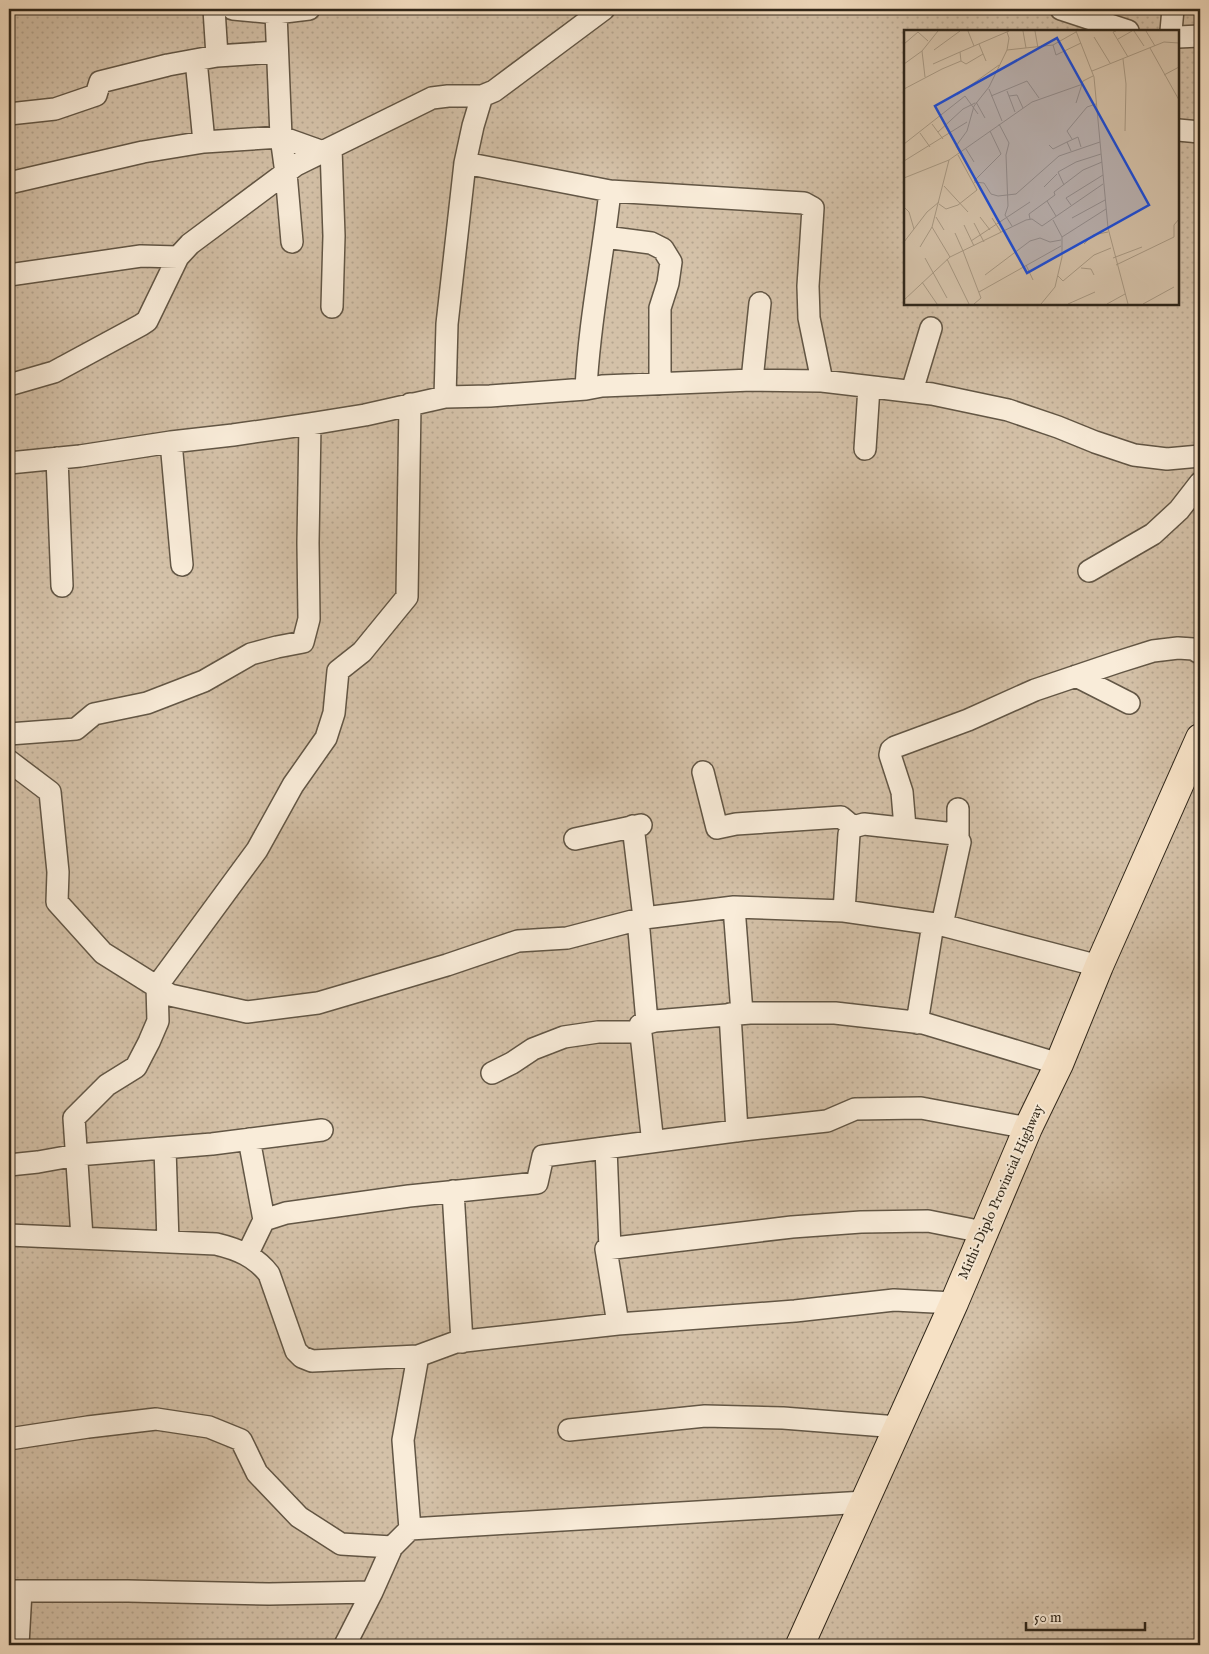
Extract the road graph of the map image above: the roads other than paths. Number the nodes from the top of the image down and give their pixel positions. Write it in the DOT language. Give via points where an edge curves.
graph roads {
  1 [pos="214,9"];
  2 [pos="233,9"];
  3 [pos="309,9"];
  4 [pos="604,9"];
  5 [pos="1061,9"];
  6 [pos="1173,9"];
  7 [pos="276,13"];
  8 [pos="1125,30"];
  9 [pos="1171,30"];
  10 [pos="1200,36"];
  11 [pos="1179,37"];
  12 [pos="277,52"];
  13 [pos="206,58"];
  14 [pos="482,96"];
  15 [pos="9,114"];
  16 [pos="1179,130"];
  17 [pos="1200,132"];
  18 [pos="281,137"];
  19 [pos="204,142"];
  20 [pos="327,150"];
  21 [pos="465,163"];
  22 [pos="286,172"];
  23 [pos="9,184"];
  24 [pos="610,190"];
  25 [pos="605,237"];
  26 [pos="292,242"];
  27 [pos="178,257"];
  28 [pos="9,276"];
  29 [pos="760,303"];
  30 [pos="332,307"];
  31 [pos="931,328"];
  32 [pos="752,380"];
  33 [pos="822,381"];
  34 [pos="660,384"];
  35 [pos="9,385"];
  36 [pos="869,387"];
  37 [pos="586,388"];
  38 [pos="912,391"];
  39 [pos="444,397"];
  40 [pos="410,404"];
  41 [pos="310,424"];
  42 [pos="171,442"];
  43 [pos="865,449"];
  44 [pos="1200,456"];
  45 [pos="57,458"];
  46 [pos="9,463"];
  47 [pos="1200,483"];
  48 [pos="182,565"];
  49 [pos="1089,571"];
  50 [pos="62,586"];
  51 [pos="1200,653"];
  52 [pos="1076,676"];
  53 [pos="1129,704"];
  54 [pos="9,734"];
  55 [pos="1200,738"];
  56 [pos="9,761"];
  57 [pos="703,772"];
  58 [pos="958,809"];
  59 [pos="854,827"];
  60 [pos="905,827"];
  61 [pos="958,838"];
  62 [pos="575,839"];
  63 [pos="734,907"];
  64 [pos="844,911"];
  65 [pos="641,918"];
  66 [pos="938,925"];
  67 [pos="1099,966"];
  68 [pos="157,986"];
  69 [pos="736,1014"];
  70 [pos="917,1023"];
  71 [pos="644,1027"];
  72 [pos="1059,1064"];
  73 [pos="492,1072"];
  74 [pos="1028,1128"];
  75 [pos="322,1130"];
  76 [pos="736,1131"];
  77 [pos="249,1139"];
  78 [pos="652,1142"];
  79 [pos="165,1148"];
  80 [pos="606,1148"];
  81 [pos="77,1155"];
  82 [pos="9,1165"];
  83 [pos="453,1192"];
  84 [pos="264,1220"];
  85 [pos="983,1232"];
  86 [pos="9,1235"];
  87 [pos="82,1237"];
  88 [pos="168,1242"];
  89 [pos="610,1249"];
  90 [pos="247,1256"];
  91 [pos="954,1303"];
  92 [pos="618,1324"];
  93 [pos="462,1342"];
  94 [pos="418,1356"];
  95 [pos="898,1426"];
  96 [pos="569,1430"];
  97 [pos="9,1439"];
  98 [pos="865,1502"];
  99 [pos="410,1529"];
  100 [pos="392,1547"];
  101 [pos="15,1591"];
  102 [pos="372,1592"];
  103 [pos="18,1645"];
  104 [pos="345,1645"];
  105 [pos="800,1645"];
  1 -- 13 [label="street"];
  2 -- 7 [label="street"];
  3 -- 7 [label="street"];
  4 -- 14 [label="street" via="494,91"];
  5 -- 8 [label="street"];
  6 -- 9 [label="street"];
  7 -- 12 [label="street"];
  10 -- 11 [label="street"];
  12 -- 13 [label="street"];
  12 -- 18 [label="street"];
  13 -- 15 [label="street" via="100,82 96,95 55,109"];
  13 -- 19 [label="street"];
  14 -- 20 [label="street" via="432,98"];
  14 -- 21 [label="street"];
  16 -- 17 [label="street"];
  18 -- 19 [label="street"];
  18 -- 20 [label="street"];
  18 -- 22 [label="street"];
  19 -- 23 [label="street" via="143,152"];
  20 -- 22 [label="street"];
  20 -- 30 [label="street" via="334,236"];
  21 -- 24 [label="street"];
  21 -- 39 [label="street" via="447,324"];
  22 -- 26 [label="street"];
  22 -- 27 [label="street" via="190,244"];
  24 -- 25 [label="street"];
  24 -- 33 [label="street" via="804,203 813,208 809,318"];
  25 -- 34 [label="street" via="651,243 663,250 671,262 660,308"];
  25 -- 37 [label="street" via="595,291"];
  27 -- 28 [label="street" via="141,256"];
  27 -- 35 [label="street" via="147,321 54,372"];
  29 -- 32 [label="street"];
  31 -- 38 [label="street"];
  32 -- 33 [label="street"];
  32 -- 34 [label="street"];
  33 -- 36 [label="street"];
  34 -- 37 [label="street"];
  36 -- 38 [label="street"];
  36 -- 43 [label="street"];
  37 -- 39 [label="street"];
  38 -- 44 [label="street" via="1008,410 1134,455 1167,459"];
  39 -- 40 [label="street"];
  40 -- 41 [label="street"];
  40 -- 68 [label="street" via="407,597 362,652 338,671 334,713 326,738 294,785 257,850"];
  41 -- 42 [label="street"];
  41 -- 54 [label="street" via="309,619 303,642 251,654 204,681 147,703 94,714 76,729"];
  42 -- 45 [label="street"];
  42 -- 48 [label="street"];
  45 -- 46 [label="street"];
  45 -- 50 [label="street"];
  47 -- 49 [label="street" via="1179,510 1153,534"];
  51 -- 52 [label="street" via="1178,648 1153,651"];
  52 -- 53 [label="street"];
  52 -- 60 [label="street" via="891,750 902,792"];
  55 -- 67 [label="main road, Mithi-Diplo Provincial Highway"];
  56 -- 68 [label="street" via="50,792 58,872 57,902 103,952"];
  57 -- 59 [label="street" via="717,828 840,817"];
  58 -- 61 [label="street"];
  59 -- 60 [label="street" via="864,824"];
  59 -- 64 [label="street" via="848,834"];
  60 -- 61 [label="street" via="954,834"];
  61 -- 66 [label="street" via="960,842"];
  62 -- 65 [label="street" via="637,826"];
  63 -- 64 [label="street"];
  63 -- 65 [label="street"];
  63 -- 69 [label="street"];
  64 -- 66 [label="street"];
  65 -- 68 [label="street" via="567,938 518,941 318,1003 247,1012 170,995"];
  65 -- 71 [label="street"];
  66 -- 67 [label="street"];
  66 -- 70 [label="street"];
  67 -- 72 [label="main road, Mithi-Diplo Provincial Highway"];
  68 -- 81 [label="street" via="158,1021 136,1067 106,1085 74,1118"];
  69 -- 70 [label="street" via="835,1013"];
  69 -- 71 [label="street"];
  69 -- 76 [label="street"];
  70 -- 72 [label="street"];
  71 -- 73 [label="street" via="564,1037 533,1049"];
  71 -- 78 [label="street"];
  72 -- 74 [label="main road, Mithi-Diplo Provincial Highway"];
  74 -- 76 [label="street" via="921,1108 855,1109 828,1121"];
  74 -- 85 [label="main road, Mithi-Diplo Provincial Highway"];
  75 -- 77 [label="street"];
  76 -- 78 [label="street"];
  77 -- 79 [label="street"];
  77 -- 84 [label="street"];
  78 -- 80 [label="street"];
  79 -- 81 [label="street"];
  79 -- 88 [label="street"];
  80 -- 83 [label="street" via="543,1156 537,1184"];
  80 -- 89 [label="street"];
  81 -- 82 [label="street"];
  81 -- 87 [label="street"];
  83 -- 84 [label="street" via="286,1214"];
  83 -- 93 [label="street"];
  84 -- 90 [label="street"];
  85 -- 89 [label="street" via="928,1221 861,1222 792,1226"];
  85 -- 91 [label="main road, Mithi-Diplo Provincial Highway"];
  86 -- 87 [label="street"];
  87 -- 88 [label="street"];
  88 -- 90 [label="street" via="216,1244"];
  89 -- 92 [label="street" via="606,1249"];
  90 -- 94 [label="street" via="261,1264 269,1274 296,1351 302,1357 312,1361"];
  91 -- 92 [label="street" via="894,1300"];
  91 -- 95 [label="main road, Mithi-Diplo Provincial Highway"];
  92 -- 93 [label="street"];
  93 -- 94 [label="street"];
  94 -- 99 [label="street" via="403,1440"];
  95 -- 96 [label="street" via="705,1416"];
  95 -- 98 [label="main road, Mithi-Diplo Provincial Highway"];
  97 -- 100 [label="street" via="156,1419 209,1427 241,1440 257,1473 299,1517 340,1544"];
  98 -- 99 [label="street"];
  98 -- 105 [label="main road, Mithi-Diplo Provincial Highway"];
  99 -- 100 [label="street"];
  100 -- 102 [label="street"];
  101 -- 102 [label="street"];
  101 -- 103 [label="street"];
  102 -- 104 [label="street"];
}
